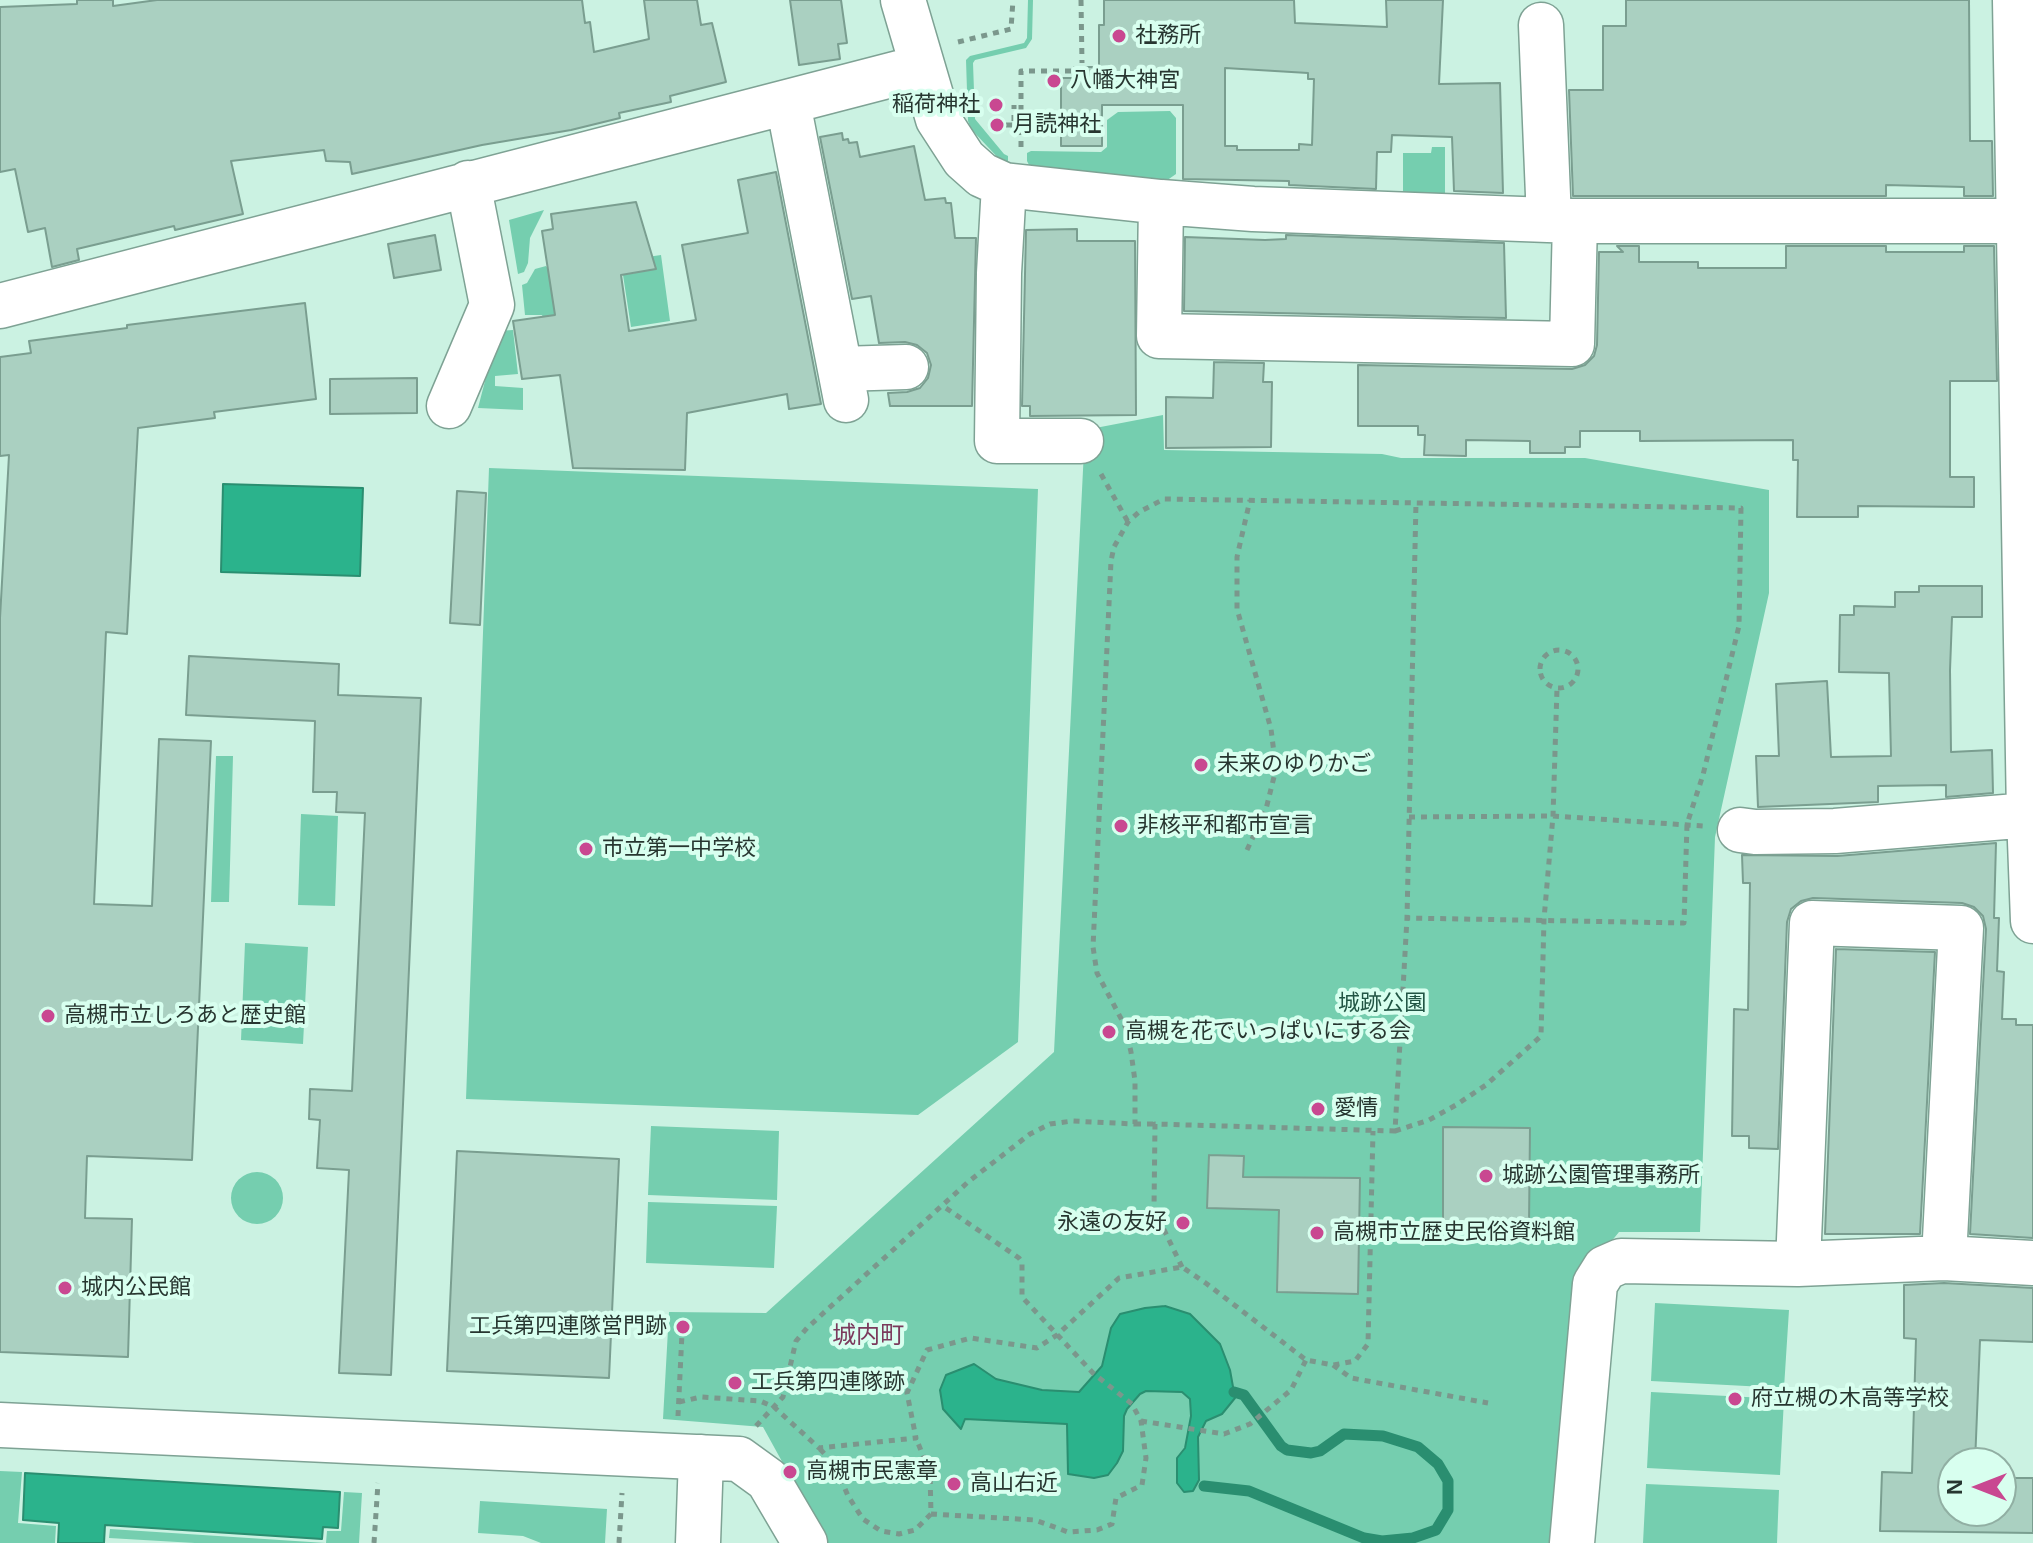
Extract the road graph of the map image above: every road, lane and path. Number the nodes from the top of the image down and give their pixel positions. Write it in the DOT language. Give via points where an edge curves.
graph roads {
  1 [pos="903,0"];
  2 [pos="1013,0"];
  3 [pos="1081,0"];
  4 [pos="2015,0"];
  5 [pos="1541,25"];
  6 [pos="920,60"];
  7 [pos="1082,63"];
  8 [pos="1072,71"];
  9 [pos="788,103"];
  10 [pos="1014,105"];
  11 [pos="1006,125"];
  12 [pos="468,183"];
  13 [pos="1012,186"];
  14 [pos="1161,202"];
  15 [pos="1562,220"];
  16 [pos="2019,221"];
  17 [pos="0,306"];
  18 [pos="906,367"];
  19 [pos="449,406"];
  20 [pos="2028,438"];
  21 [pos="1081,441"];
  22 [pos="1250,500"];
  23 [pos="1416,502"];
  24 [pos="1128,522"];
  25 [pos="1557,688"];
  26 [pos="2029,815"];
  27 [pos="1553,816"];
  28 [pos="1409,817"];
  29 [pos="1687,824"];
  30 [pos="1726,829"];
  31 [pos="1247,850"];
  32 [pos="1407,918"];
  33 [pos="1544,919"];
  34 [pos="2033,921"];
  35 [pos="1135,1124"];
  36 [pos="1155,1124"];
  37 [pos="1373,1131"];
  38 [pos="1395,1131"];
  39 [pos="943,1206"];
  40 [pos="1944,1258"];
  41 [pos="2033,1263"];
  42 [pos="1798,1264"];
  43 [pos="1182,1267"];
  44 [pos="682,1333"];
  45 [pos="1057,1335"];
  46 [pos="1306,1360"];
  47 [pos="1333,1365"];
  48 [pos="679,1402"];
  49 [pos="1488,1403"];
  50 [pos="774,1407"];
  51 [pos="1141,1421"];
  52 [pos="0,1425"];
  53 [pos="753,1430"];
  54 [pos="916,1438"];
  55 [pos="689,1442"];
  56 [pos="819,1448"];
  57 [pos="378,1474"];
  58 [pos="622,1488"];
  59 [pos="931,1514"];
  60 [pos="374,1543"];
  61 [pos="619,1543"];
  62 [pos="698,1543"];
  63 [pos="805,1543"];
  64 [pos="1572,1543"];
  1 -- 6 [label="street"];
  2 -- 6 [label="path" via="1011,29"];
  3 -- 7 [label="path"];
  4 -- 16 [label="street"];
  5 -- 15 [label="street"];
  6 -- 9 [label="street"];
  6 -- 13 [label="street" via="938,119 951,141 982,175"];
  8 -- 10 [label="path" via="1021,71"];
  9 -- 12 [label="street"];
  9 -- 18 [label="street" via="843,384"];
  10 -- 11 [label="path" via="1014,125"];
  10 -- 13 [label="path"];
  12 -- 17 [label="street"];
  12 -- 19 [label="street" via="492,305"];
  13 -- 14 [label="street"];
  13 -- 21 [label="street" via="999,273 997,441"];
  14 -- 15 [label="street"];
  14 -- 15 [label="street" via="1159,336 1572,344"];
  15 -- 16 [label="street"];
  16 -- 20 [label="street"];
  20 -- 26 [label="street"];
  21 -- 24 [label="path" via="1090,446"];
  22 -- 23 [label="path"];
  22 -- 24 [label="path" via="1164,499"];
  22 -- 31 [label="path" via="1237,557 1237,609 1271,729 1276,769 1266,809"];
  23 -- 28 [label="path"];
  23 -- 29 [label="path" via="1741,508 1739,626"];
  24 -- 35 [label="path" via="1111,561 1093,947 1097,973 1125,1026 1135,1081"];
  25 -- 25 [label="path" via="1542,677 1540,667 1551,651 1561,650 1570,653 1578,671 1575,680"];
  25 -- 27 [label="path"];
  26 -- 30 [label="street" via="1835,831"];
  26 -- 34 [label="street"];
  27 -- 28 [label="path"];
  27 -- 29 [label="path"];
  27 -- 33 [label="path"];
  28 -- 32 [label="path"];
  29 -- 30 [label="path"];
  29 -- 33 [label="path" via="1684,923"];
  32 -- 33 [label="path"];
  32 -- 38 [label="path"];
  33 -- 38 [label="path" via="1541,1036 1486,1085 1429,1120"];
  35 -- 36 [label="path"];
  35 -- 39 [label="path" via="1050,1124 1030,1134"];
  36 -- 37 [label="path"];
  36 -- 43 [label="path" via="1154,1209"];
  37 -- 38 [label="path"];
  37 -- 47 [label="path" via="1368,1344 1355,1361"];
  39 -- 45 [label="path" via="1019,1258 1022,1297"];
  39 -- 50 [label="path" via="796,1341 788,1383"];
  40 -- 41 [label="street"];
  40 -- 42 [label="street"];
  40 -- 42 [label="street" via="1961,928 1812,923"];
  42 -- 64 [label="street" via="1621,1261 1605,1268 1595,1284"];
  43 -- 45 [label="path" via="1119,1278"];
  43 -- 46 [label="path"];
  44 -- 48 [label="path"];
  45 -- 51 [label="path" via="1132,1404"];
  45 -- 54 [label="path" via="1037,1348 971,1338 927,1350 907,1393"];
  46 -- 47 [label="path"];
  46 -- 51 [label="path" via="1291,1390 1255,1420 1224,1434"];
  47 -- 49 [label="path" via="1351,1378"];
  48 -- 50 [label="path" via="701,1397 760,1401"];
  48 -- 55 [label="path"];
  50 -- 53 [label="path"];
  50 -- 56 [label="path"];
  51 -- 59 [label="path" via="1146,1458 1142,1485 1116,1498 1112,1524 1068,1532 1035,1520"];
  52 -- 55 [label="street"];
  54 -- 56 [label="path"];
  54 -- 59 [label="path" via="930,1473"];
  55 -- 62 [label="street"];
  55 -- 63 [label="street" via="739,1459 768,1480"];
  56 -- 59 [label="path" via="835,1465 863,1519 881,1531 915,1530"];
  57 -- 60 [label="path"];
  58 -- 61 [label="path"];
}
